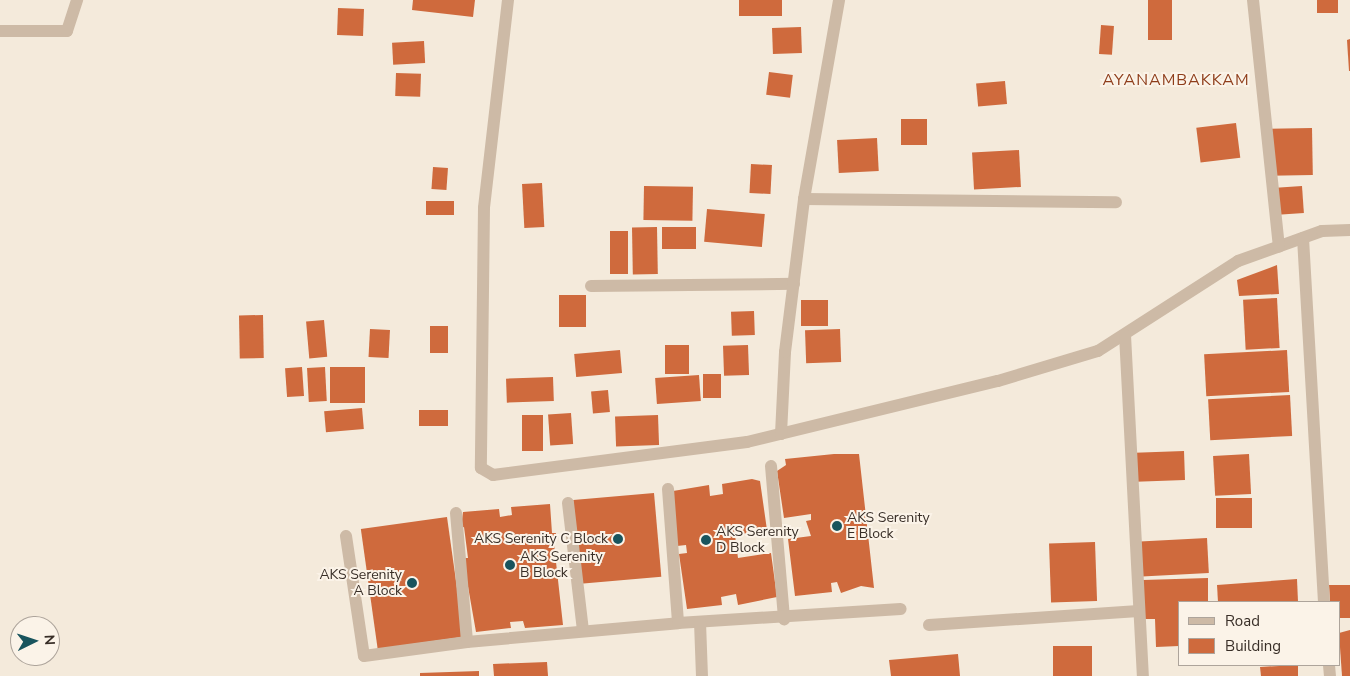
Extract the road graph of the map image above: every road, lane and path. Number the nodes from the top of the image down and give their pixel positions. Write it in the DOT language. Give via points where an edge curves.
graph roads {
  1 [pos="77,0"];
  2 [pos="508,0"];
  3 [pos="839,0"];
  4 [pos="1254,0"];
  5 [pos="0,31"];
  6 [pos="804,199"];
  7 [pos="1116,202"];
  8 [pos="1350,230"];
  9 [pos="1303,238"];
  10 [pos="1279,247"];
  11 [pos="794,284"];
  12 [pos="591,286"];
  13 [pos="1125,335"];
  14 [pos="781,434"];
  15 [pos="771,466"];
  16 [pos="668,489"];
  17 [pos="568,503"];
  18 [pos="456,513"];
  19 [pos="346,536"];
  20 [pos="1324,601"];
  21 [pos="901,609"];
  22 [pos="1139,611"];
  23 [pos="784,619"];
  24 [pos="678,622"];
  25 [pos="700,622"];
  26 [pos="929,625"];
  27 [pos="583,631"];
  28 [pos="467,642"];
  29 [pos="702,676"];
  30 [pos="1143,676"];
  1 -- 5 [label="street" via="67,31"];
  2 -- 14 [label="street" via="484,208 481,468 492,474"];
  3 -- 6 [label="street"];
  4 -- 10 [label="street"];
  6 -- 7 [label="street"];
  6 -- 11 [label="street"];
  8 -- 9 [label="street"];
  9 -- 10 [label="street"];
  9 -- 20 [label="street"];
  10 -- 13 [label="street" via="1238,261"];
  11 -- 12 [label="street"];
  11 -- 14 [label="street"];
  13 -- 14 [label="street" via="1098,351 998,381"];
  13 -- 22 [label="street"];
  15 -- 23 [label="street"];
  16 -- 24 [label="street"];
  17 -- 27 [label="street"];
  18 -- 28 [label="street"];
  19 -- 28 [label="street" via="364,656"];
  21 -- 23 [label="street"];
  22 -- 26 [label="street"];
  22 -- 30 [label="street"];
  23 -- 25 [label="street"];
  24 -- 25 [label="street"];
  24 -- 27 [label="street"];
  25 -- 29 [label="street"];
  27 -- 28 [label="street"];
}
